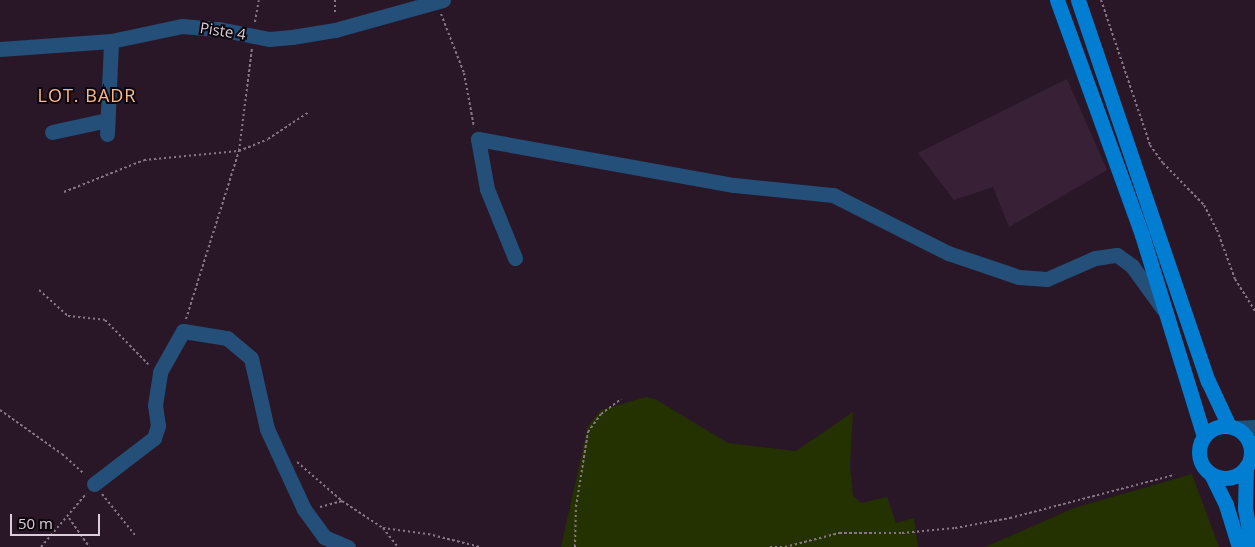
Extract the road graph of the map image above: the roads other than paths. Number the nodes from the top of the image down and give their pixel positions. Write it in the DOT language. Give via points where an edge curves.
graph roads {
  1 [pos="1057,0"];
  2 [pos="1078,0"];
  3 [pos="440,1"];
  4 [pos="110,40"];
  5 [pos="0,49"];
  6 [pos="52,132"];
  7 [pos="515,258"];
  8 [pos="1168,316"];
  9 [pos="1231,427"];
  10 [pos="1255,427"];
  11 [pos="1204,436"];
  12 [pos="1249,464"];
  13 [pos="1211,474"];
  14 [pos="94,484"];
  15 [pos="348,547"];
  16 [pos="1238,547"];
  17 [pos="1252,547"];
  1 -- 8 [label="main road"];
  2 -- 9 [label="main road" via="1206,373"];
  3 -- 4 [label="street, Piste 4" via="335,30 269,39 182,26"];
  4 -- 5 [label="street, Piste 4"];
  4 -- 6 [label="street" via="107,127"];
  7 -- 8 [label="street" via="487,189 478,140 753,188 833,195 948,252 1019,278 1047,279 1104,254 1117,255 1132,266"];
  8 -- 11 [label="main road"];
  9 -- 10 [label="street"];
  9 -- 11 [label="main road" via="1216,428"];
  9 -- 12 [label="main road" via="1244,435 1250,446"];
  11 -- 13 [label="main road" via="1199,453 1202,465"];
  12 -- 13 [label="main road" via="1230,477"];
  12 -- 17 [label="main road" via="1245,508"];
  13 -- 16 [label="main road" via="1226,505"];
  14 -- 15 [label="street" via="154,438 158,426 156,405 160,372 182,332 227,338 251,358 267,429 305,511 324,537"];
}
